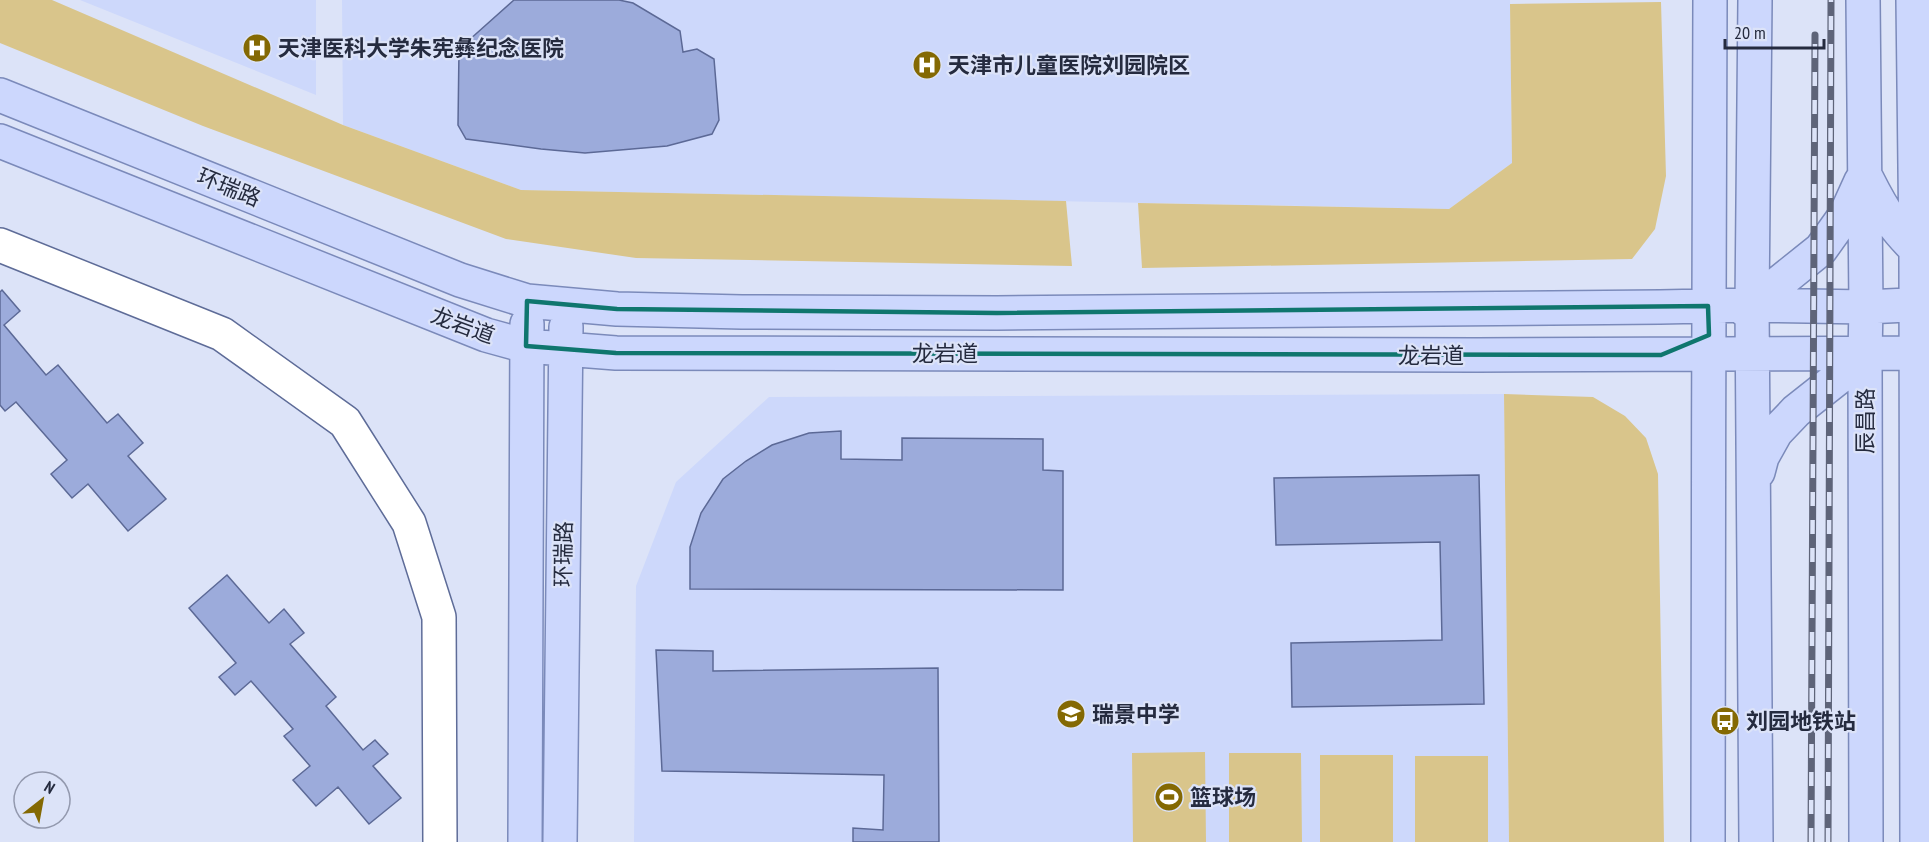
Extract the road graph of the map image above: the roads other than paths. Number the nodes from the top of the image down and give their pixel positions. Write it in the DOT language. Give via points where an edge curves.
graph roads {
  1 [pos="1710,0"];
  2 [pos="1755,0"];
  3 [pos="1863,0"];
  4 [pos="1913,0"];
  5 [pos="0,95"];
  6 [pos="0,141"];
  7 [pos="1864,174"];
  8 [pos="0,244"];
  9 [pos="1923,256"];
  10 [pos="527,301"];
  11 [pos="566,304"];
  12 [pos="1752,305"];
  13 [pos="1866,307"];
  14 [pos="1923,329"];
  15 [pos="1709,332"];
  16 [pos="526,346"];
  17 [pos="566,350"];
  18 [pos="1754,354"];
  19 [pos="1869,356"];
  20 [pos="1755,483"];
  21 [pos="440,842"];
  22 [pos="525,842"];
  23 [pos="560,842"];
  24 [pos="1708,842"];
  25 [pos="1756,842"];
  26 [pos="1866,842"];
  27 [pos="1917,842"];
  1 -- 15 [label="main road"];
  2 -- 12 [label="main road"];
  3 -- 7 [label="main road, 辰昌路"];
  4 -- 9 [label="main road"];
  5 -- 10 [label="main road, 环瑞路" via="460,280"];
  6 -- 16 [label="main road, 龙岩道" via="486,335"];
  7 -- 9 [label="main road" via="1895,228"];
  7 -- 12 [label="main road" via="1846,214 1821,249"];
  7 -- 13 [label="main road, 辰昌路"];
  8 -- 21 [label="lane" via="222,334 345,422 409,523 439,616"];
  9 -- 14 [label="main road"];
  10 -- 11 [label="main road, 环瑞路"];
  10 -- 16 [label="main road, 环瑞路"];
  11 -- 15 [label="main road, 龙岩道" via="730,312 986,313"];
  11 -- 17 [label="main road, 环瑞路"];
  12 -- 13 [label="main road, 龙岩道"];
  12 -- 15 [label="main road, 龙岩道"];
  12 -- 18 [label="main road"];
  13 -- 14 [label="main road, 龙岩道"];
  13 -- 19 [label="main road, 辰昌路"];
  14 -- 19 [label="main road, 龙岩道"];
  14 -- 27 [label="main road"];
  15 -- 17 [label="main road, 龙岩道" via="1661,355"];
  15 -- 18 [label="main road, 龙岩道"];
  15 -- 24 [label="main road"];
  16 -- 17 [label="main road, 龙岩道"];
  16 -- 22 [label="main road, 环瑞路"];
  17 -- 23 [label="main road, 环瑞路"];
  18 -- 19 [label="main road, 龙岩道"];
  18 -- 20 [label="main road"];
  19 -- 20 [label="main road" via="1796,411 1776,432 1762,457"];
  19 -- 26 [label="main road, 辰昌路"];
  20 -- 25 [label="main road"];
}
